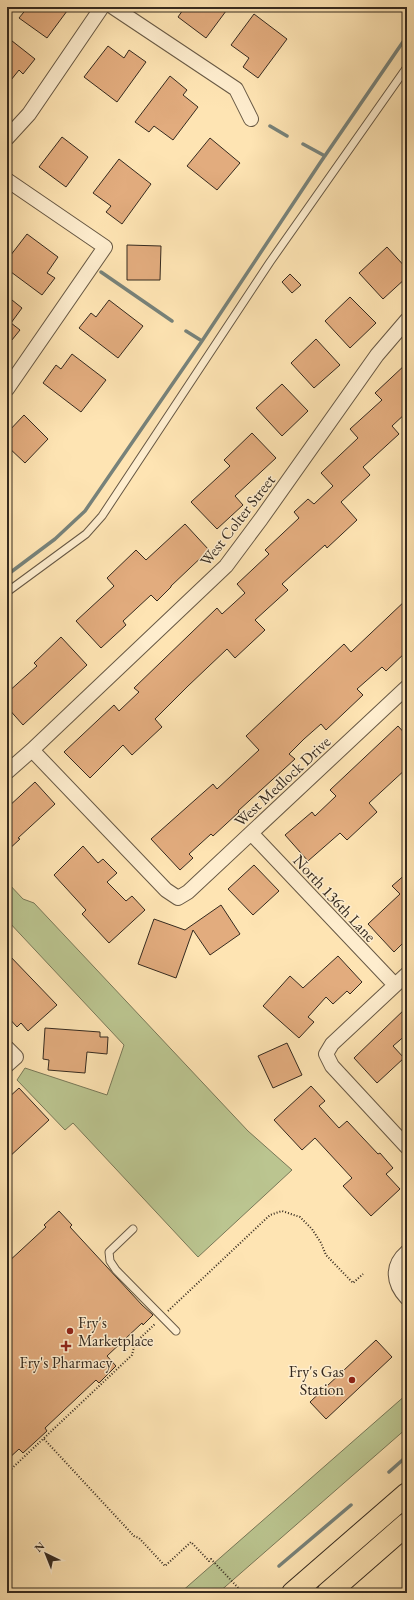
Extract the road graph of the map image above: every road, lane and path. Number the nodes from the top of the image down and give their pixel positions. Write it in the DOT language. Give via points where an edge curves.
graph roads {
  1 [pos="102,7"];
  2 [pos="112,7"];
  3 [pos="407,67"];
  4 [pos="251,119"];
  5 [pos="7,138"];
  6 [pos="7,180"];
  7 [pos="407,320"];
  8 [pos="7,389"];
  9 [pos="7,592"];
  10 [pos="407,687"];
  11 [pos="32,750"];
  12 [pos="7,772"];
  13 [pos="251,833"];
  14 [pos="407,974"];
  15 [pos="395,985"];
  16 [pos="407,1147"];
  17 [pos="132,1229"];
  18 [pos="407,1252"];
  19 [pos="402,1267"];
  20 [pos="363,1274"];
  21 [pos="407,1298"];
  22 [pos="162,1317"];
  23 [pos="176,1331"];
  24 [pos="44,1439"];
  25 [pos="7,1473"];
  26 [pos="407,1494"];
  27 [pos="407,1524"];
  28 [pos="374,1554"];
  29 [pos="242,1593"];
  30 [pos="293,1593"];
  31 [pos="310,1593"];
  32 [pos="328,1593"];
  1 -- 5 [label="street" via="29,114"];
  2 -- 4 [label="street" via="236,90"];
  3 -- 9 [label="lane" via="270,262 102,516 86,534"];
  6 -- 8 [label="street" via="105,247"];
  7 -- 11 [label="street, West Colter Street" via="377,355 226,566"];
  10 -- 13 [label="street, West Medlock Drive"];
  11 -- 12 [label="street, West Colter Street"];
  11 -- 13 [label="street, West Medlock Drive" via="166,890 178,898 188,892"];
  13 -- 15 [label="street, North 136th Lane"];
  14 -- 15 [label="street"];
  15 -- 16 [label="street" via="332,1044 326,1054 332,1066"];
  17 -- 22 [label="lane" via="109,1252 110,1261"];
  18 -- 19 [label="street" via="402,1256"];
  19 -- 21 [label="street" via="396,1279 400,1290"];
  20 -- 22 [label="path" via="353,1283 326,1256 321,1243 308,1225 300,1217 282,1211 270,1215"];
  22 -- 23 [label="lane"];
  22 -- 24 [label="path" via="135,1343 132,1355"];
  24 -- 25 [label="path"];
  24 -- 29 [label="path" via="165,1566 191,1542 209,1561 211,1559"];
  26 -- 30 [label="main road"];
  27 -- 28 [label="main road"];
  28 -- 31 [label="main road" via="350,1559"];
  28 -- 32 [label="main road"];
}
